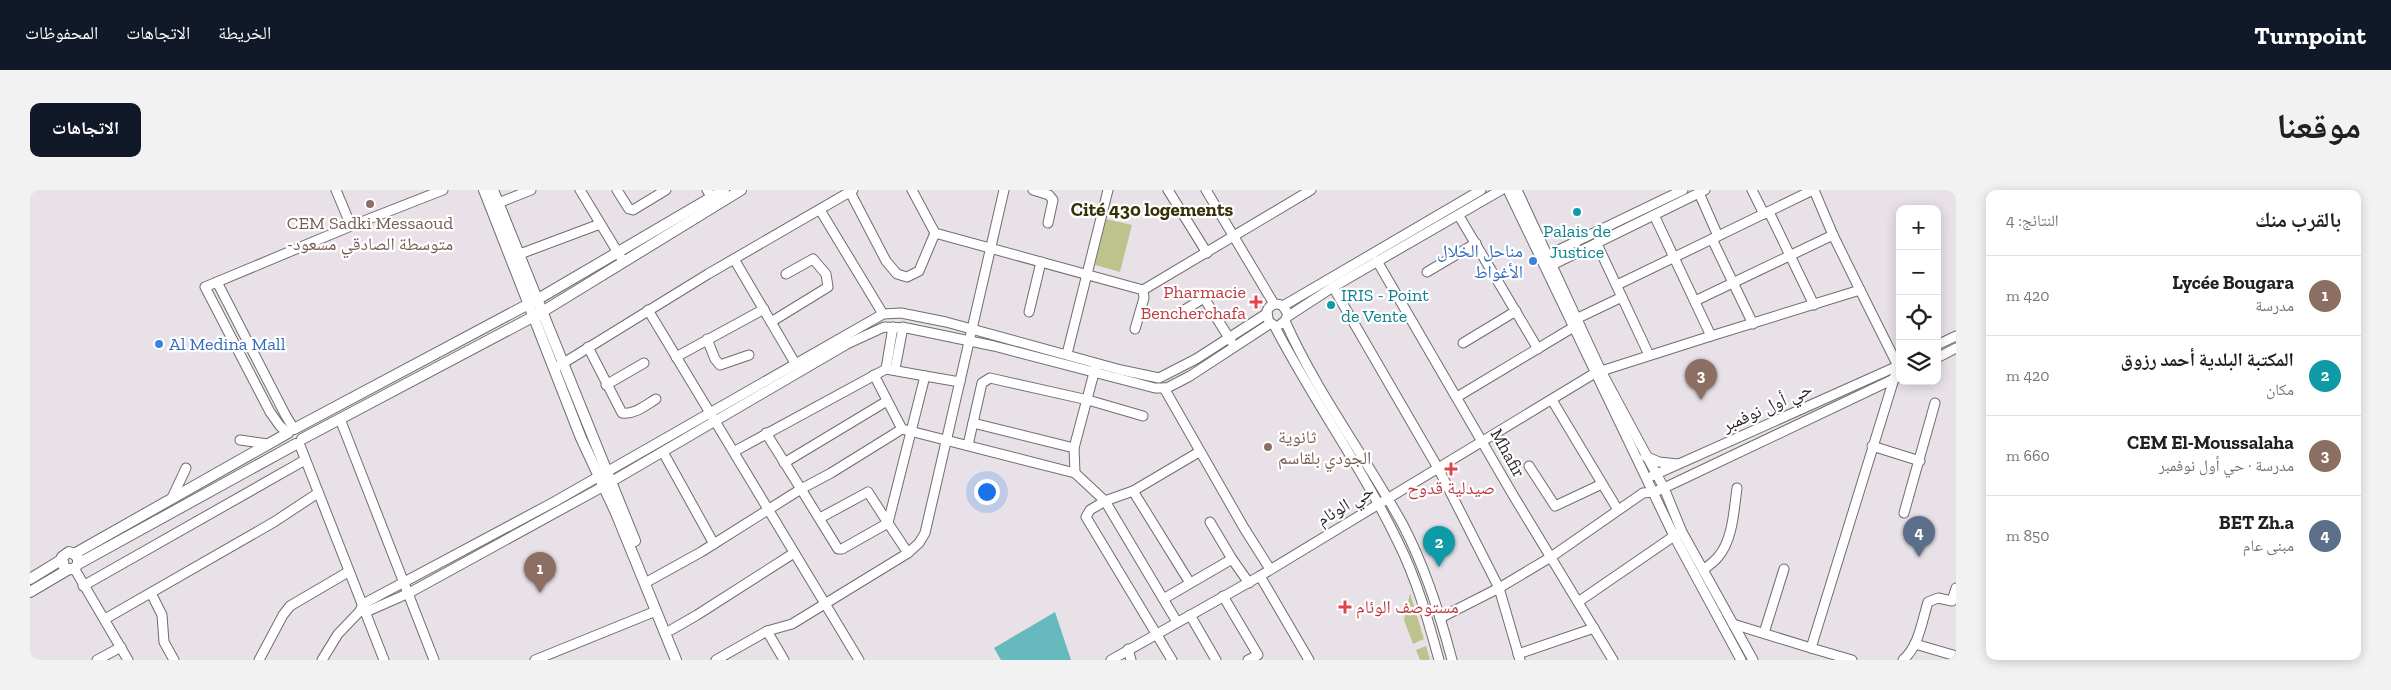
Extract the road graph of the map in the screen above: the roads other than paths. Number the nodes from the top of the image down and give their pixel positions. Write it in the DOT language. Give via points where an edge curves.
graph roads {
  1 [pos="336,190"];
  2 [pos="443,190"];
  3 [pos="484,190"];
  4 [pos="493,190"];
  5 [pos="531,190"];
  6 [pos="617,190"];
  7 [pos="666,190"];
  8 [pos="724,190"];
  9 [pos="741,190"];
  10 [pos="912,190"];
  11 [pos="1004,190"];
  12 [pos="1033,190"];
  13 [pos="1108,190"];
  14 [pos="1168,190"];
  15 [pos="1206,190"];
  16 [pos="1310,190"];
  17 [pos="1481,190"];
  18 [pos="1500,190"];
  19 [pos="1508,190"];
  20 [pos="1517,190"];
  21 [pos="1683,190"];
  22 [pos="1752,190"];
  23 [pos="1814,190"];
  24 [pos="585,191"];
  25 [pos="852,191"];
  26 [pos="1702,192"];
  27 [pos="712,198"];
  28 [pos="494,205"];
  29 [pos="820,210"];
  30 [pos="1766,213"];
  31 [pos="1654,215"];
  32 [pos="1459,216"];
  33 [pos="1048,223"];
  34 [pos="600,224"];
  35 [pos="351,226"];
  36 [pos="935,233"];
  37 [pos="1833,235"];
  38 [pos="1233,237"];
  39 [pos="1715,238"];
  40 [pos="1476,243"];
  41 [pos="1597,244"];
  42 [pos="991,249"];
  43 [pos="1207,253"];
  44 [pos="520,254"];
  45 [pos="1791,255"];
  46 [pos="621,257"];
  47 [pos="1544,257"];
  48 [pos="1673,257"];
  49 [pos="734,258"];
  50 [pos="1377,261"];
  51 [pos="1041,262"];
  52 [pos="1549,266"];
  53 [pos="1427,272"];
  54 [pos="786,274"];
  55 [pos="1087,276"];
  56 [pos="1734,282"];
  57 [pos="1617,285"];
  58 [pos="1334,287"];
  59 [pos="1143,290"];
  60 [pos="1860,290"];
  61 [pos="1622,297"];
  62 [pos="533,301"];
  63 [pos="1695,301"];
  64 [pos="1279,305"];
  65 [pos="1814,305"];
  66 [pos="764,309"];
  67 [pos="648,310"];
  68 [pos="1516,311"];
  69 [pos="1029,312"];
  70 [pos="1182,312"];
  71 [pos="538,314"];
  72 [pos="884,314"];
  73 [pos="1266,314"];
  74 [pos="1578,318"];
  75 [pos="1286,319"];
  76 [pos="771,322"];
  77 [pos="1273,324"];
  78 [pos="1753,324"];
  79 [pos="893,327"];
  80 [pos="903,327"];
  81 [pos="1572,328"];
  82 [pos="1135,329"];
  83 [pos="972,330"];
  84 [pos="1711,336"];
  85 [pos="1956,336"];
  86 [pos="1229,337"];
  87 [pos="707,339"];
  88 [pos="969,340"];
  89 [pos="1463,343"];
  90 [pos="1941,343"];
  91 [pos="588,347"];
  92 [pos="1235,347"];
  93 [pos="1956,348"];
  94 [pos="1538,349"];
  95 [pos="1067,354"];
  96 [pos="749,355"];
  97 [pos="1649,355"];
  98 [pos="1941,356"];
  99 [pos="676,357"];
  100 [pos="1896,359"];
  101 [pos="644,363"];
  102 [pos="795,363"];
  103 [pos="1097,363"];
  104 [pos="559,366"];
  105 [pos="1896,366"];
  106 [pos="891,369"];
  107 [pos="1598,372"];
  108 [pos="1094,373"];
  109 [pos="874,376"];
  110 [pos="925,376"];
  111 [pos="1896,378"];
  112 [pos="1896,381"];
  113 [pos="960,382"];
  114 [pos="606,385"];
  115 [pos="1164,388"];
  116 [pos="1457,397"];
  117 [pos="656,399"];
  118 [pos="1088,400"];
  119 [pos="1552,400"];
  120 [pos="887,401"];
  121 [pos="1935,403"];
  122 [pos="710,411"];
  123 [pos="1143,416"];
  124 [pos="340,419"];
  125 [pos="716,420"];
  126 [pos="973,423"];
  127 [pos="906,430"];
  128 [pos="291,431"];
  129 [pos="766,433"];
  130 [pos="240,440"];
  131 [pos="947,440"];
  132 [pos="1483,441"];
  133 [pos="299,442"];
  134 [pos="268,444"];
  135 [pos="968,445"];
  136 [pos="1872,446"];
  137 [pos="1074,448"];
  138 [pos="735,451"];
  139 [pos="663,452"];
  140 [pos="1199,452"];
  141 [pos="1645,456"];
  142 [pos="305,460"];
  143 [pos="1920,461"];
  144 [pos="784,462"];
  145 [pos="1681,464"];
  146 [pos="1529,466"];
  147 [pos="186,468"];
  148 [pos="1438,468"];
  149 [pos="1076,473"];
  150 [pos="1652,476"];
  151 [pos="606,479"];
  152 [pos="1602,484"];
  153 [pos="1664,488"];
  154 [pos="1736,488"];
  155 [pos="801,489"];
  156 [pos="1134,491"];
  157 [pos="1654,492"];
  158 [pos="318,493"];
  159 [pos="1643,493"];
  160 [pos="172,498"];
  161 [pos="1387,499"];
  162 [pos="1105,501"];
  163 [pos="1378,504"];
  164 [pos="768,508"];
  165 [pos="1618,510"];
  166 [pos="1904,513"];
  167 [pos="820,518"];
  168 [pos="1210,522"];
  169 [pos="888,524"];
  170 [pos="1678,534"];
  171 [pos="714,544"];
  172 [pos="794,553"];
  173 [pos="908,553"];
  174 [pos="1551,557"];
  175 [pos="1232,559"];
  176 [pos="74,564"];
  177 [pos="1270,569"];
  178 [pos="1784,569"];
  179 [pos="1703,570"];
  180 [pos="348,572"];
  181 [pos="1260,576"];
  182 [pos="30,579"];
  183 [pos="404,582"];
  184 [pos="648,582"];
  185 [pos="1249,582"];
  186 [pos="1190,583"];
  187 [pos="84,586"];
  188 [pos="1499,588"];
  189 [pos="1956,588"];
  190 [pos="30,592"];
  191 [pos="152,593"];
  192 [pos="409,593"];
  193 [pos="1223,596"];
  194 [pos="1165,598"];
  195 [pos="1578,602"];
  196 [pos="1954,602"];
  197 [pos="824,605"];
  198 [pos="363,609"];
  199 [pos="656,611"];
  200 [pos="1190,615"];
  201 [pos="1440,618"];
  202 [pos="105,619"];
  203 [pos="1177,622"];
  204 [pos="1733,624"];
  205 [pos="1594,628"];
  206 [pos="670,630"];
  207 [pos="767,631"];
  208 [pos="1157,633"];
  209 [pos="1764,633"];
  210 [pos="1915,644"];
  211 [pos="121,647"];
  212 [pos="1811,648"];
  213 [pos="1128,650"];
  214 [pos="1956,656"];
  215 [pos="1260,657"];
  216 [pos="1519,657"];
  217 [pos="98,660"];
  218 [pos="128,660"];
  219 [pos="174,660"];
  220 [pos="259,660"];
  221 [pos="322,660"];
  222 [pos="384,660"];
  223 [pos="434,660"];
  224 [pos="535,660"];
  225 [pos="676,660"];
  226 [pos="683,660"];
  227 [pos="716,660"];
  228 [pos="784,660"];
  229 [pos="860,660"];
  230 [pos="1110,660"];
  231 [pos="1131,660"];
  232 [pos="1172,660"];
  233 [pos="1216,660"];
  234 [pos="1248,660"];
  235 [pos="1309,660"];
  236 [pos="1439,660"];
  237 [pos="1452,660"];
  238 [pos="1613,660"];
  239 [pos="1741,660"];
  240 [pos="1753,660"];
  241 [pos="1852,660"];
  242 [pos="1903,660"];
  1 -- 35 [label="street"];
  2 -- 35 [label="street"];
  3 -- 28 [label="main road"];
  4 -- 28 [label="main road"];
  5 -- 28 [label="street"];
  6 -- 7 [label="street" via="633,210"];
  8 -- 27 [label="main road"];
  9 -- 27 [label="main road"];
  10 -- 36 [label="street"];
  11 -- 42 [label="street"];
  12 -- 33 [label="street" via="1054,200"];
  13 -- 55 [label="street"];
  14 -- 43 [label="street"];
  15 -- 38 [label="street"];
  16 -- 38 [label="street"];
  17 -- 64 [label="street"];
  18 -- 32 [label="street"];
  19 -- 47 [label="street"];
  20 -- 47 [label="street"];
  21 -- 47 [label="street"];
  22 -- 30 [label="street"];
  23 -- 30 [label="street"];
  23 -- 37 [label="street"];
  24 -- 34 [label="street"];
  25 -- 29 [label="street"];
  25 -- 36 [label="street" via="896,274 907,277 919,271"];
  26 -- 31 [label="street"];
  26 -- 39 [label="street"];
  27 -- 46 [label="main road"];
  28 -- 44 [label="main road"];
  28 -- 62 [label="main road"];
  29 -- 49 [label="street"];
  29 -- 72 [label="street"];
  30 -- 39 [label="street"];
  30 -- 45 [label="street"];
  31 -- 41 [label="street"];
  31 -- 48 [label="street"];
  32 -- 40 [label="street"];
  32 -- 50 [label="street"];
  34 -- 44 [label="street"];
  34 -- 46 [label="street"];
  35 -- 128 [label="street" via="217,282"];
  36 -- 42 [label="street"];
  37 -- 45 [label="street"];
  37 -- 60 [label="street"];
  38 -- 43 [label="street"];
  38 -- 64 [label="street"];
  39 -- 48 [label="street"];
  39 -- 56 [label="street"];
  40 -- 53 [label="street"];
  40 -- 68 [label="street"];
  41 -- 52 [label="street"];
  41 -- 57 [label="street"];
  42 -- 51 [label="street"];
  42 -- 83 [label="street"];
  43 -- 59 [label="street"];
  44 -- 62 [label="main road"];
  45 -- 56 [label="street"];
  45 -- 65 [label="street"];
  46 -- 62 [label="main road"];
  46 -- 71 [label="main road"];
  47 -- 52 [label="street"];
  48 -- 57 [label="street"];
  48 -- 63 [label="street"];
  49 -- 66 [label="street"];
  49 -- 67 [label="street"];
  50 -- 58 [label="street"];
  50 -- 116 [label="street, Mhafir"];
  51 -- 55 [label="street"];
  51 -- 69 [label="street"];
  52 -- 74 [label="street"];
  52 -- 81 [label="street"];
  54 -- 76 [label="street" via="813,259 826,274 828,287"];
  55 -- 59 [label="street"];
  55 -- 95 [label="street"];
  56 -- 63 [label="street"];
  56 -- 78 [label="street"];
  57 -- 61 [label="street"];
  58 -- 75 [label="street"];
  58 -- 148 [label="street"];
  59 -- 82 [label="street" via="1144,298"];
  60 -- 65 [label="street, حي الوئام"];
  60 -- 100 [label="street"];
  61 -- 74 [label="street"];
  61 -- 97 [label="street"];
  62 -- 71 [label="main road"];
  62 -- 128 [label="main road"];
  63 -- 84 [label="street"];
  64 -- 73 [label="street" via="1268,308"];
  64 -- 75 [label="street" via="1287,311"];
  65 -- 78 [label="street, حي الوئام"];
  66 -- 76 [label="street"];
  66 -- 87 [label="street"];
  67 -- 91 [label="street"];
  67 -- 99 [label="street"];
  68 -- 89 [label="street"];
  68 -- 94 [label="street"];
  70 -- 86 [label="street" via="1204,298"];
  71 -- 104 [label="main road"];
  71 -- 124 [label="main road"];
  72 -- 83 [label="street" via="920,316"];
  72 -- 102 [label="street"];
  73 -- 77 [label="street"];
  73 -- 86 [label="street"];
  74 -- 107 [label="street"];
  75 -- 77 [label="street"];
  75 -- 161 [label="street" via="1312,373"];
  76 -- 102 [label="street"];
  77 -- 92 [label="street"];
  77 -- 163 [label="street"];
  78 -- 84 [label="street, حي الوئام"];
  79 -- 80 [label="street"];
  79 -- 106 [label="street"];
  79 -- 125 [label="street" via="884,327 847,344"];
  80 -- 88 [label="street"];
  80 -- 106 [label="street"];
  81 -- 94 [label="street"];
  81 -- 107 [label="street"];
  83 -- 88 [label="street"];
  83 -- 95 [label="street"];
  84 -- 97 [label="street, حي الوئام"];
  85 -- 90 [label="street"];
  86 -- 92 [label="street"];
  86 -- 103 [label="street" via="1159,378"];
  87 -- 96 [label="street" via="720,365"];
  87 -- 99 [label="street"];
  88 -- 108 [label="street"];
  88 -- 113 [label="street"];
  91 -- 104 [label="street"];
  91 -- 114 [label="street"];
  92 -- 115 [label="street" via="1190,376"];
  93 -- 98 [label="street"];
  94 -- 116 [label="street"];
  95 -- 103 [label="street"];
  97 -- 107 [label="street, حي الوئام"];
  99 -- 122 [label="street"];
  101 -- 114 [label="street"];
  102 -- 122 [label="street"];
  103 -- 108 [label="street"];
  104 -- 151 [label="main road"];
  105 -- 145 [label="street, حي أول نوفمبر"];
  106 -- 109 [label="street"];
  106 -- 110 [label="street"];
  107 -- 119 [label="street, حي الوئام"];
  107 -- 141 [label="street"];
  107 -- 150 [label="street"];
  108 -- 115 [label="street"];
  108 -- 118 [label="street"];
  109 -- 120 [label="street"];
  109 -- 129 [label="street"];
  110 -- 113 [label="street"];
  110 -- 127 [label="street"];
  111 -- 153 [label="street, حي أول نوفمبر"];
  112 -- 136 [label="street"];
  113 -- 131 [label="street"];
  114 -- 117 [label="street" via="622,413 628,414"];
  115 -- 140 [label="street"];
  116 -- 132 [label="street, Mhafir"];
  118 -- 123 [label="street"];
  118 -- 126 [label="street" via="990,378 982,383"];
  118 -- 137 [label="street"];
  119 -- 132 [label="street, حي الوئام"];
  119 -- 152 [label="street"];
  120 -- 127 [label="street"];
  120 -- 144 [label="street"];
  121 -- 143 [label="street"];
  122 -- 125 [label="street"];
  122 -- 151 [label="street"];
  124 -- 133 [label="main road"];
  124 -- 183 [label="street"];
  125 -- 138 [label="street"];
  125 -- 139 [label="street"];
  126 -- 135 [label="street"];
  126 -- 137 [label="street"];
  127 -- 131 [label="street"];
  127 -- 155 [label="street"];
  127 -- 169 [label="street"];
  128 -- 133 [label="main road" via="301,432"];
  128 -- 134 [label="main road"];
  129 -- 138 [label="street"];
  129 -- 144 [label="street"];
  130 -- 134 [label="street"];
  131 -- 135 [label="street"];
  131 -- 173 [label="street" via="925,533"];
  132 -- 148 [label="street, حي الوئام"];
  132 -- 174 [label="street, Mhafir"];
  133 -- 142 [label="street"];
  133 -- 176 [label="main road"];
  134 -- 160 [label="main road"];
  135 -- 149 [label="street"];
  136 -- 143 [label="street"];
  136 -- 212 [label="street"];
  137 -- 149 [label="street"];
  138 -- 164 [label="street"];
  139 -- 151 [label="street"];
  139 -- 171 [label="street"];
  140 -- 156 [label="street"];
  140 -- 177 [label="street"];
  141 -- 145 [label="street" via="1659,462"];
  141 -- 150 [label="street"];
  142 -- 158 [label="street"];
  142 -- 187 [label="street"];
  143 -- 166 [label="street"];
  144 -- 155 [label="street"];
  145 -- 150 [label="street, حي أول نوفمبر"];
  146 -- 152 [label="street" via="1555,506"];
  147 -- 160 [label="street"];
  148 -- 161 [label="street, حي الوئام"];
  148 -- 188 [label="street"];
  149 -- 162 [label="street"];
  150 -- 153 [label="street"];
  150 -- 157 [label="street"];
  150 -- 159 [label="street"];
  151 -- 183 [label="street"];
  151 -- 184 [label="main road"];
  151 -- 192 [label="street"];
  152 -- 165 [label="street"];
  153 -- 157 [label="street, حي أول نوفمبر"];
  153 -- 170 [label="street"];
  154 -- 179 [label="street" via="1733,517 1723,550"];
  155 -- 164 [label="street"];
  155 -- 167 [label="street"];
  156 -- 162 [label="street"];
  156 -- 186 [label="street"];
  157 -- 159 [label="street, حي أول نوفمبر"];
  157 -- 170 [label="street"];
  158 -- 180 [label="street"];
  158 -- 191 [label="street"];
  159 -- 165 [label="street"];
  160 -- 176 [label="main road"];
  161 -- 163 [label="street, حي الوئام"];
  161 -- 201 [label="street" via="1417,555"];
  162 -- 194 [label="street"];
  162 -- 208 [label="street" via="1090,510 1086,517"];
  163 -- 177 [label="street, حي الوئام"];
  163 -- 236 [label="street" via="1415,580"];
  164 -- 171 [label="street"];
  164 -- 172 [label="street"];
  165 -- 174 [label="street"];
  167 -- 169 [label="street" via="836,546 842,549"];
  167 -- 169 [label="street" via="868,492"];
  168 -- 175 [label="street"];
  169 -- 173 [label="street"];
  170 -- 179 [label="street"];
  170 -- 195 [label="street"];
  170 -- 239 [label="street"];
  171 -- 184 [label="street"];
  172 -- 197 [label="street"];
  172 -- 206 [label="street"];
  173 -- 197 [label="street"];
  174 -- 188 [label="street"];
  174 -- 195 [label="street, Mhafir"];
  175 -- 185 [label="street"];
  175 -- 186 [label="street"];
  176 -- 182 [label="main road" via="66,554 62,560"];
  176 -- 187 [label="street"];
  176 -- 190 [label="main road"];
  177 -- 181 [label="street, حي الوئام"];
  178 -- 209 [label="street"];
  179 -- 204 [label="street"];
  180 -- 198 [label="street"];
  180 -- 220 [label="street" via="290,606"];
  181 -- 185 [label="street, حي الوئام"];
  181 -- 235 [label="street"];
  183 -- 192 [label="street"];
  183 -- 198 [label="street"];
  184 -- 199 [label="main road"];
  184 -- 206 [label="main road"];
  185 -- 193 [label="street, حي الوئام"];
  186 -- 194 [label="street"];
  187 -- 202 [label="street"];
  188 -- 201 [label="street"];
  188 -- 216 [label="street"];
  189 -- 196 [label="street"];
  191 -- 202 [label="street"];
  191 -- 219 [label="street" via="162,615 164,642"];
  192 -- 198 [label="street"];
  192 -- 223 [label="street"];
  193 -- 200 [label="street, حي الوئام"];
  193 -- 215 [label="street"];
  194 -- 203 [label="street"];
  195 -- 205 [label="street, Mhafir"];
  196 -- 210 [label="street" via="1938,598 1928,602"];
  197 -- 207 [label="street" via="792,624"];
  197 -- 229 [label="street"];
  198 -- 221 [label="street" via="338,634"];
  198 -- 222 [label="street"];
  199 -- 224 [label="street"];
  199 -- 225 [label="main road"];
  200 -- 203 [label="street, حي الوئام"];
  200 -- 233 [label="street"];
  201 -- 237 [label="street"];
  202 -- 211 [label="street"];
  203 -- 208 [label="street, حي الوئام"];
  204 -- 209 [label="street"];
  204 -- 240 [label="street"];
  205 -- 216 [label="street"];
  205 -- 238 [label="street, Mhafir"];
  206 -- 226 [label="main road"];
  207 -- 227 [label="street"];
  207 -- 228 [label="street"];
  208 -- 213 [label="street, حي الوئام"];
  208 -- 232 [label="street"];
  209 -- 212 [label="street"];
  210 -- 214 [label="street"];
  210 -- 242 [label="street"];
  211 -- 217 [label="street"];
  211 -- 218 [label="street"];
  212 -- 241 [label="street"];
  213 -- 230 [label="street, حي الوئام"];
  213 -- 231 [label="street"];
  215 -- 234 [label="street"];
}
